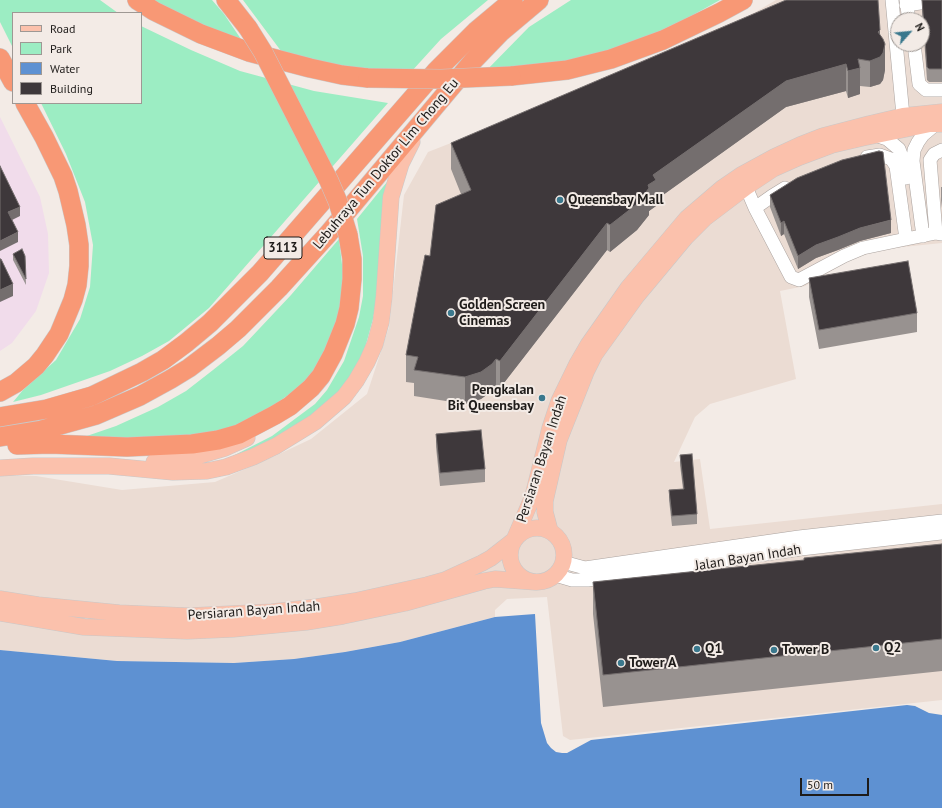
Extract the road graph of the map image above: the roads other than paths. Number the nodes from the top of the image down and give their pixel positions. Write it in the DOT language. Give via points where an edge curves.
graph roads {
  1 [pos="137,0"];
  2 [pos="226,0"];
  3 [pos="513,0"];
  4 [pos="538,0"];
  5 [pos="743,0"];
  6 [pos="892,0"];
  7 [pos="942,0"];
  8 [pos="906,2"];
  9 [pos="908,12"];
  10 [pos="915,52"];
  11 [pos="0,58"];
  12 [pos="12,80"];
  13 [pos="942,90"];
  14 [pos="25,104"];
  15 [pos="425,119"];
  16 [pos="940,120"];
  17 [pos="904,123"];
  18 [pos="875,135"];
  19 [pos="942,150"];
  20 [pos="851,161"];
  21 [pos="798,181"];
  22 [pos="746,187"];
  23 [pos="755,208"];
  24 [pos="939,234"];
  25 [pos="914,238"];
  26 [pos="311,388"];
  27 [pos="0,392"];
  28 [pos="0,417"];
  29 [pos="0,437"];
  30 [pos="0,447"];
  31 [pos="109,466"];
  32 [pos="0,468"];
  33 [pos="933,518"];
  34 [pos="550,531"];
  35 [pos="942,534"];
  36 [pos="514,540"];
  37 [pos="563,562"];
  38 [pos="555,575"];
  39 [pos="536,582"];
  40 [pos="0,599"];
  41 [pos="0,614"];
  1 -- 5 [label="highway, bridge" via="200,34 249,52 310,68 368,78 441,79 567,70 611,59 663,40"];
  2 -- 26 [label="highway, bridge" via="248,28 281,86 329,181 348,235 352,259 349,308 333,354"];
  3 -- 28 [label="highway, Lebuhraya Tun Doktor Lim Chong Eu / 3113" via="476,31 441,66 260,273 186,343 142,372 92,396 47,409"];
  4 -- 15 [label="highway, Lebuhraya Tun Doktor Lim Chong Eu / 3113" via="473,61"];
  6 -- 17 [label="street"];
  7 -- 8 [label="street"];
  8 -- 9 [label="street"];
  10 -- 13 [label="street" via="919,84 926,90"];
  11 -- 12 [label="highway"];
  14 -- 27 [label="highway" via="63,176 76,225 79,266 73,300 59,334 36,366 16,383"];
  15 -- 29 [label="highway, Lebuhraya Tun Doktor Lim Chong Eu / 3113" via="279,288 238,329 204,357 140,396 96,416 42,430"];
  15 -- 31 [label="main road" via="400,164 391,197 384,297 375,344 360,375 344,398 296,435 253,457 226,467 207,471 173,472"];
  16 -- 17 [label="main road, Persiaran Bayan Indah"];
  16 -- 25 [label="street" via="923,135 914,150"];
  17 -- 18 [label="main road, Persiaran Bayan Indah"];
  17 -- 36 [label="main road, Persiaran Bayan Indah" via="823,136 774,157 722,188 687,218 628,288 577,364 557,408 533,496"];
  18 -- 22 [label="main road, Persiaran Bayan Indah" via="832,145 800,157 773,169"];
  18 -- 25 [label="street" via="887,139 902,154"];
  19 -- 24 [label="street" via="934,154 930,160"];
  20 -- 25 [label="street" via="880,155 891,159 896,166"];
  21 -- 23 [label="street"];
  22 -- 23 [label="street"];
  22 -- 34 [label="main road, Persiaran Bayan Indah" via="705,218 686,237 636,297 595,354 559,440 545,501"];
  23 -- 25 [label="street" via="791,277 799,280 863,248"];
  24 -- 25 [label="street"];
  26 -- 30 [label="highway" via="275,415 239,434 218,440 127,447 44,444"];
  26 -- 31 [label="main road" via="292,408 263,430 225,448 181,460"];
  31 -- 32 [label="main road"];
  33 -- 37 [label="street, Jalan Bayan Indah" via="585,568"];
  34 -- 36 [label="main road" via="530,528"];
  34 -- 37 [label="main road" via="562,544"];
  35 -- 38 [label="street, Jalan Bayan Indah" via="801,549 588,580 564,579"];
  36 -- 39 [label="main road" via="509,556 514,571 528,581"];
  36 -- 40 [label="main road, Persiaran Bayan Indah" via="491,558 445,580 317,607 188,616 118,614 38,606"];
  37 -- 38 [label="main road"];
  38 -- 39 [label="main road"];
  39 -- 41 [label="main road, Persiaran Bayan Indah" via="495,579 406,603 343,616 233,629 84,627"];
}
